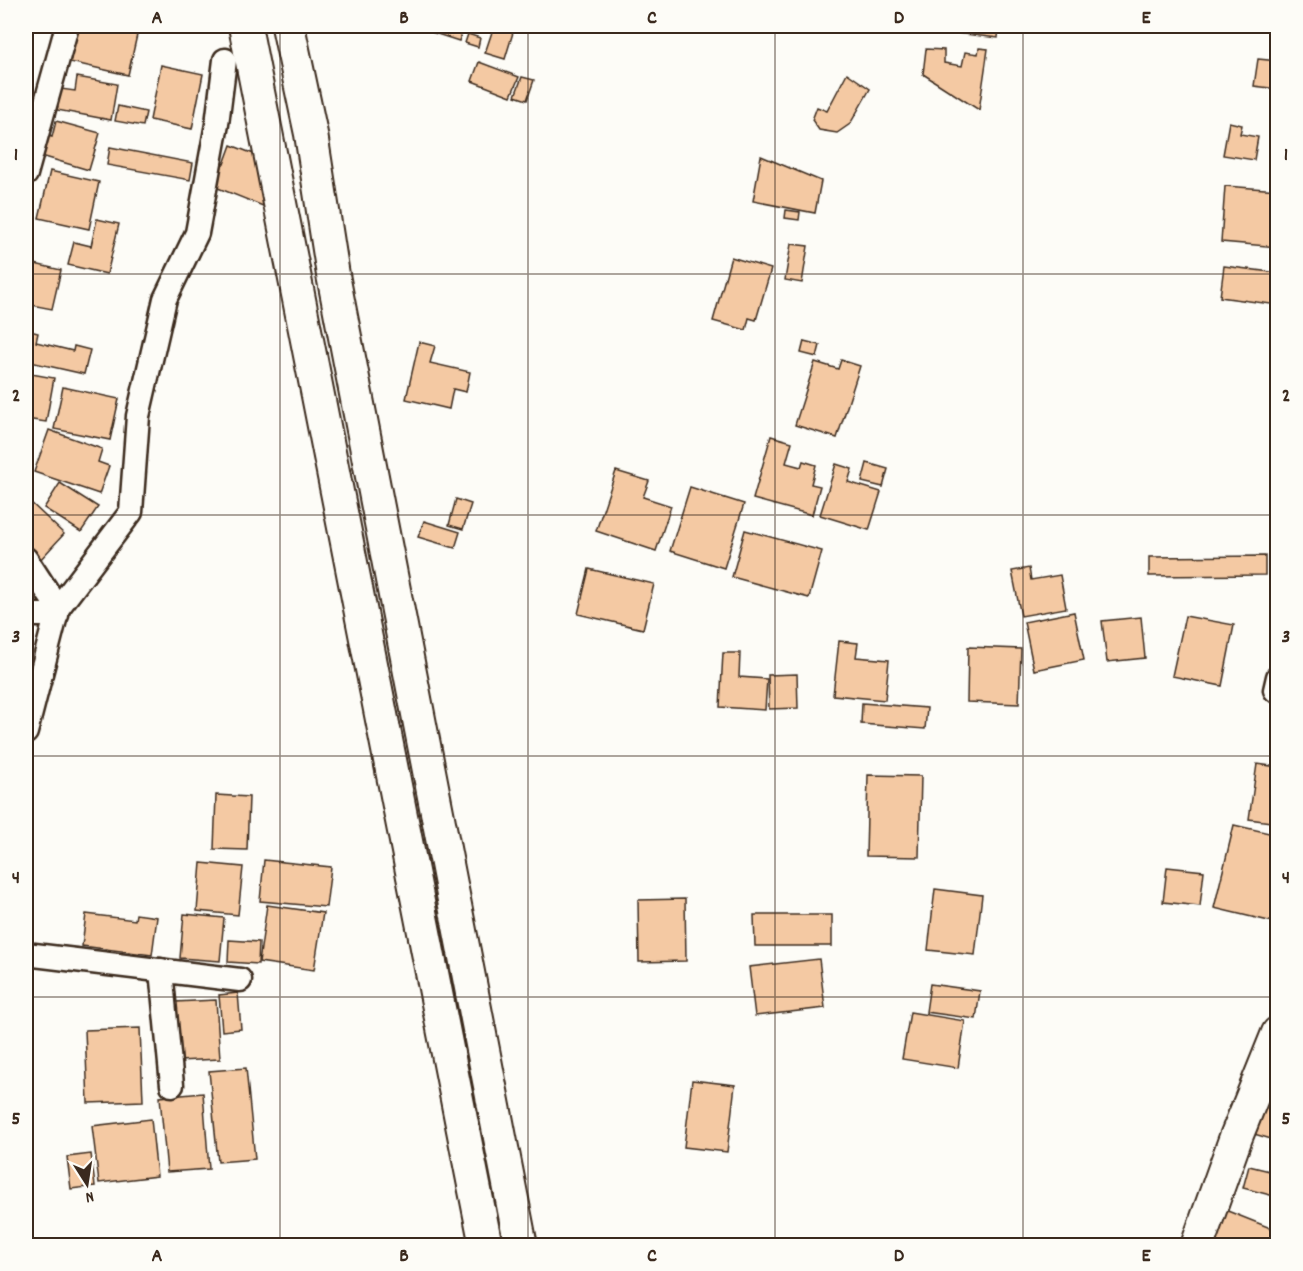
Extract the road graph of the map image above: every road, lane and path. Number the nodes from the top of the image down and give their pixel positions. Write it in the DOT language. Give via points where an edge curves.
graph roads {
  1 [pos="67,26"];
  2 [pos="245,26"];
  3 [pos="288,26"];
  4 [pos="225,60"];
  5 [pos="26,174"];
  6 [pos="26,559"];
  7 [pos="57,611"];
  8 [pos="26,615"];
  9 [pos="1278,677"];
  10 [pos="1278,691"];
  11 [pos="26,732"];
  12 [pos="26,954"];
  13 [pos="161,970"];
  14 [pos="240,980"];
  15 [pos="1278,1033"];
  16 [pos="172,1085"];
  17 [pos="486,1245"];
  18 [pos="521,1245"];
  19 [pos="1197,1245"];
  1 -- 5 [label="street"];
  2 -- 17 [label="main road"];
  3 -- 18 [label="main road"];
  4 -- 7 [label="street" via="197,233 165,299 138,416 131,512"];
  6 -- 7 [label="street"];
  7 -- 8 [label="street"];
  7 -- 11 [label="street"];
  9 -- 10 [label="street"];
  12 -- 13 [label="street"];
  13 -- 14 [label="street"];
  13 -- 16 [label="street"];
  15 -- 19 [label="main road"];
}
